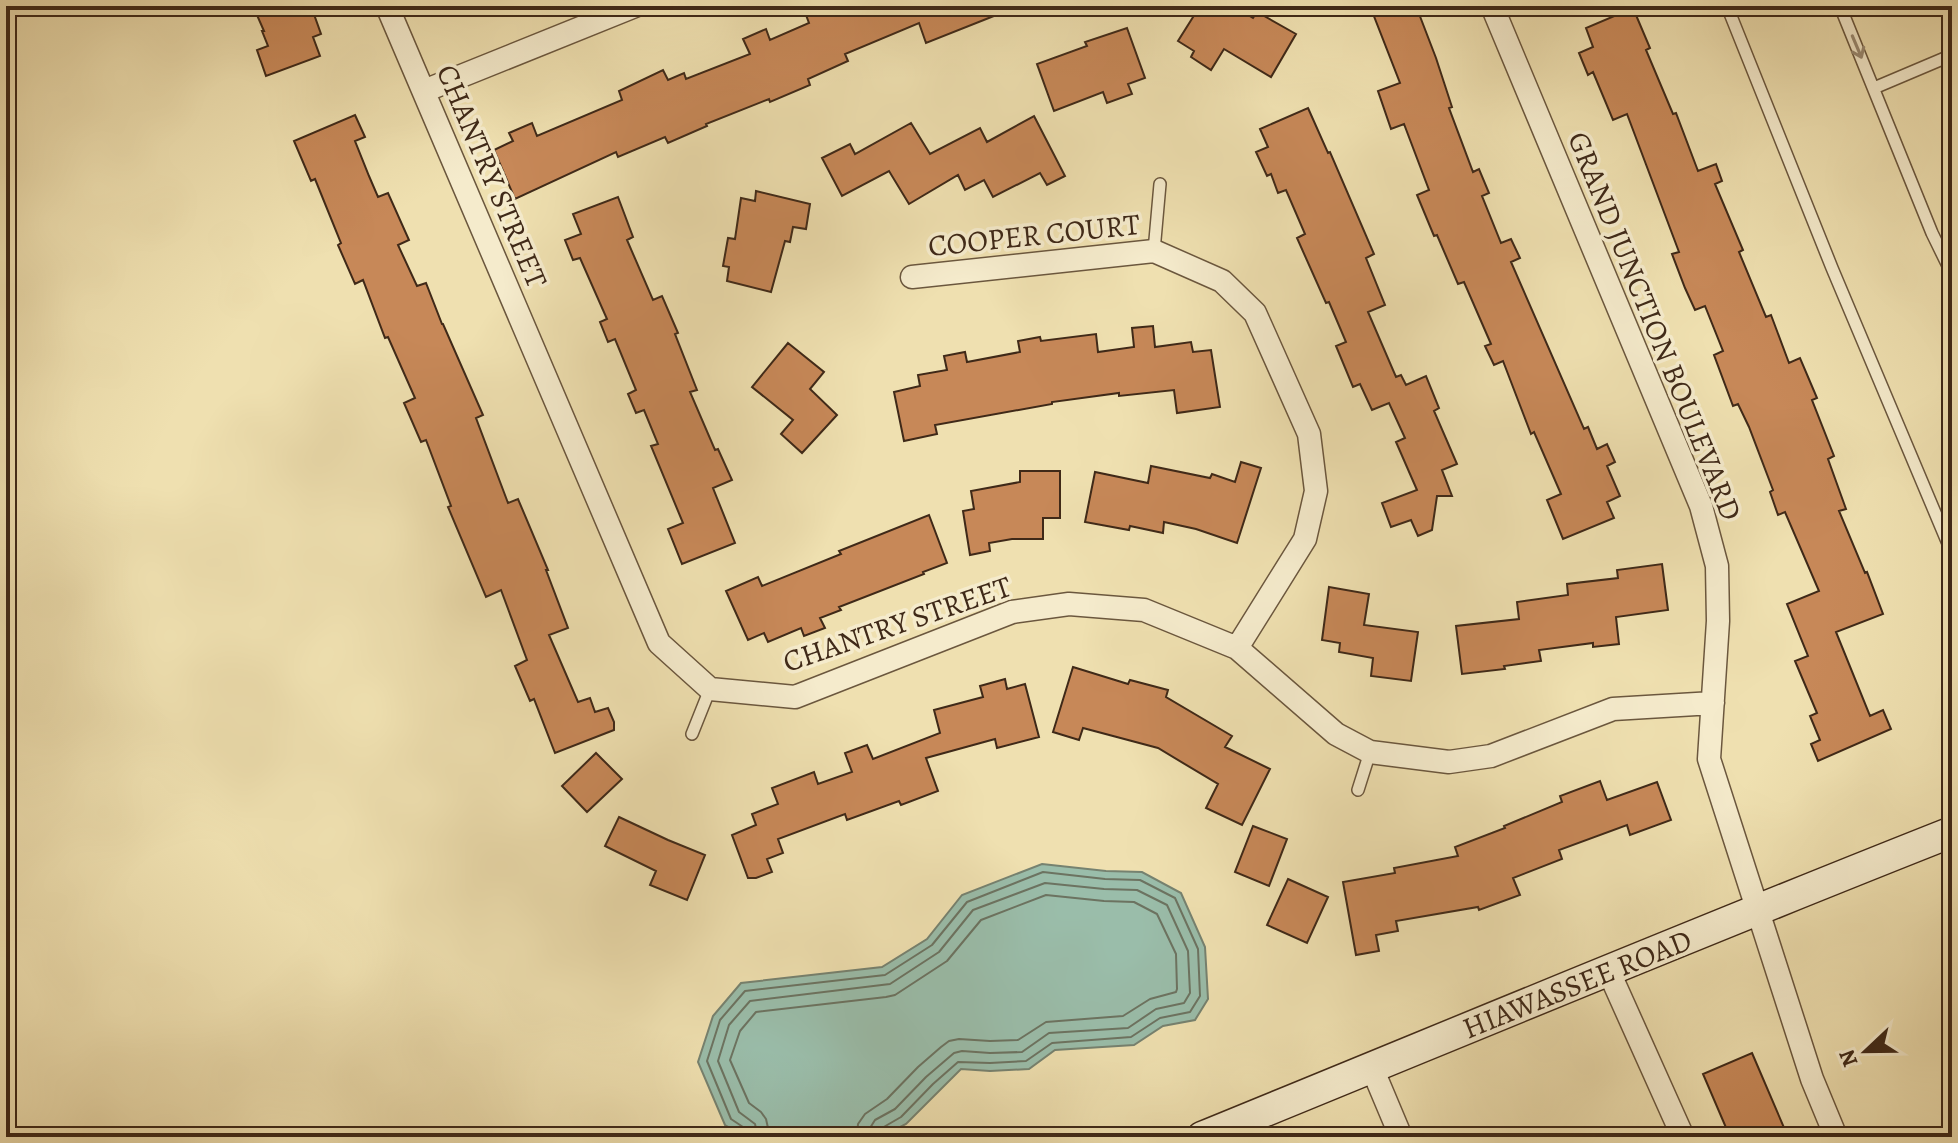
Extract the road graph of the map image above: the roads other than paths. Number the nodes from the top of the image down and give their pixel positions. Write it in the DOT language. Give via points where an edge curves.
graph roads {
  1 [pos="387,6"];
  2 [pos="635,6"];
  3 [pos="1492,6"];
  4 [pos="1727,6"];
  5 [pos="1840,6"];
  6 [pos="1952,55"];
  7 [pos="1874,88"];
  8 [pos="424,91"];
  9 [pos="1160,184"];
  10 [pos="1154,251"];
  11 [pos="1952,274"];
  12 [pos="912,277"];
  13 [pos="1952,553"];
  14 [pos="1237,648"];
  15 [pos="710,689"];
  16 [pos="1713,703"];
  17 [pos="692,734"];
  18 [pos="1370,752"];
  19 [pos="1358,790"];
  20 [pos="1952,832"];
  21 [pos="1758,909"];
  22 [pos="1609,972"];
  23 [pos="1372,1068"];
  24 [pos="1202,1137"];
  25 [pos="1401,1137"];
  26 [pos="1683,1137"];
  27 [pos="1836,1137"];
  1 -- 8 [label="street, CHANTRY STREET"];
  2 -- 8 [label="street"];
  3 -- 16 [label="street, GRAND JUNCTION BOULEVARD" via="1701,506 1717,566"];
  4 -- 13 [label="lane"];
  5 -- 7 [label="lane, one-way"];
  6 -- 7 [label="lane"];
  7 -- 11 [label="lane"];
  8 -- 15 [label="street, CHANTRY STREET" via="659,643"];
  9 -- 10 [label="lane"];
  10 -- 12 [label="street, COOPER COURT"];
  10 -- 14 [label="street, COOPER COURT" via="1222,281 1255,313 1309,434 1316,491 1305,539"];
  14 -- 15 [label="street, CHANTRY STREET" via="1144,610 1069,604 1012,612 795,697"];
  14 -- 18 [label="street, CHANTRY STREET" via="1336,734"];
  15 -- 17 [label="lane"];
  16 -- 18 [label="street, CHANTRY STREET" via="1613,709 1491,756 1449,762"];
  16 -- 21 [label="street, GRAND JUNCTION BOULEVARD" via="1709,759"];
  18 -- 19 [label="lane"];
  20 -- 21 [label="main road, HIAWASSEE ROAD"];
  21 -- 22 [label="main road, HIAWASSEE ROAD"];
  21 -- 27 [label="street, GRAND JUNCTION BOULEVARD"];
  22 -- 23 [label="main road, HIAWASSEE ROAD"];
  22 -- 26 [label="street"];
  23 -- 24 [label="main road, HIAWASSEE ROAD"];
  23 -- 25 [label="street"];
}
